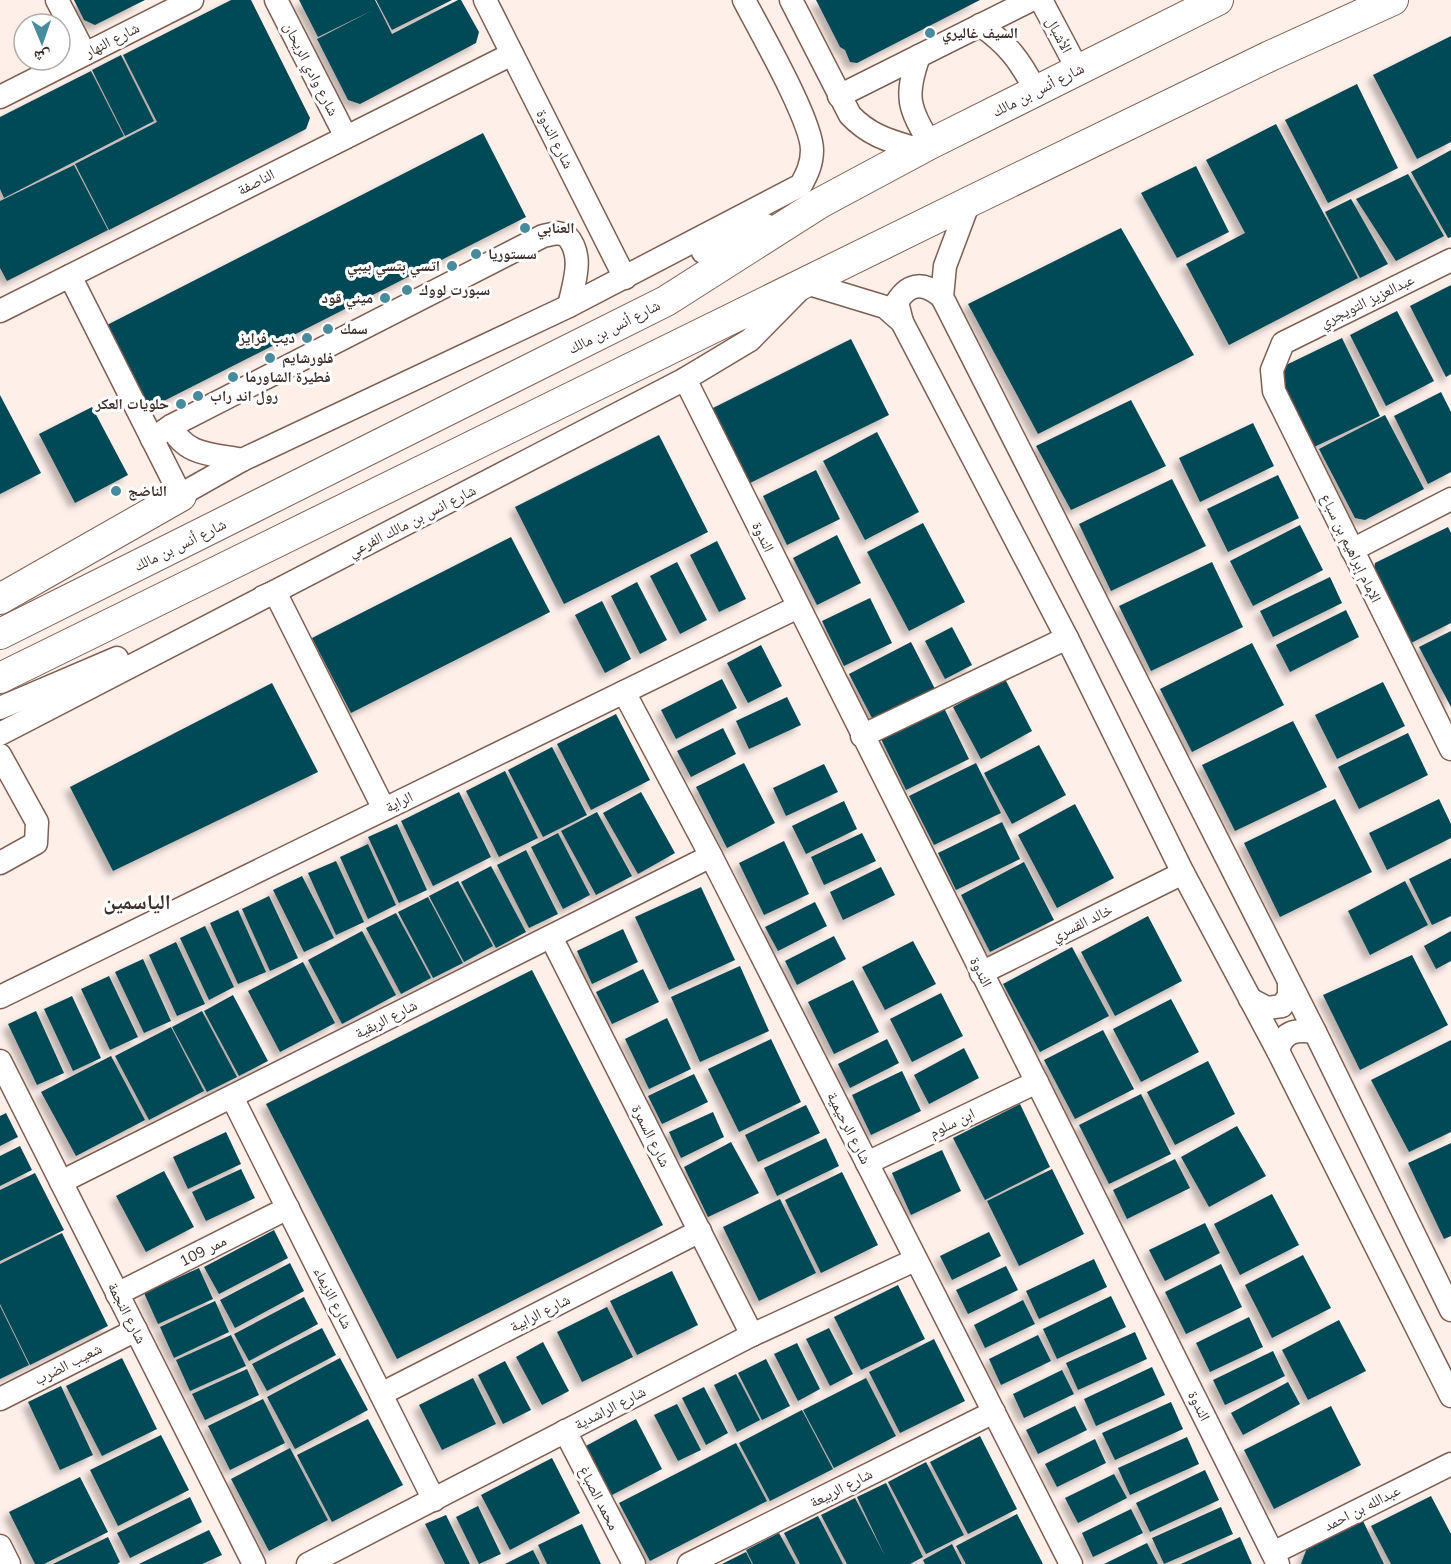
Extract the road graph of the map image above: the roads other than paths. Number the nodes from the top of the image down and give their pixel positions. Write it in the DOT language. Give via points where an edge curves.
graph roads {
  1 [pos="57,0"];
  2 [pos="192,0"];
  3 [pos="276,0"];
  4 [pos="485,0"];
  5 [pos="744,0"];
  6 [pos="791,0"];
  7 [pos="1031,0"];
  8 [pos="1041,0"];
  9 [pos="1218,0"];
  10 [pos="1393,0"];
  11 [pos="980,25"];
  12 [pos="85,54"];
  13 [pos="512,54"];
  14 [pos="919,56"];
  15 [pos="1078,70"];
  16 [pos="1036,91"];
  17 [pos="839,96"];
  18 [pos="0,97"];
  19 [pos="346,137"];
  20 [pos="925,147"];
  21 [pos="969,202"];
  22 [pos="820,203"];
  23 [pos="1451,260"];
  24 [pos="70,276"];
  25 [pos="625,278"];
  26 [pos="806,283"];
  27 [pos="942,297"];
  28 [pos="569,306"];
  29 [pos="0,310"];
  30 [pos="902,322"];
  31 [pos="1282,343"];
  32 [pos="685,379"];
  33 [pos="161,433"];
  34 [pos="242,460"];
  35 [pos="180,496"];
  36 [pos="1451,499"];
  37 [pos="1352,550"];
  38 [pos="0,583"];
  39 [pos="275,591"];
  40 [pos="0,599"];
  41 [pos="798,608"];
  42 [pos="0,634"];
  43 [pos="1067,638"];
  44 [pos="0,678"];
  45 [pos="624,692"];
  46 [pos="0,708"];
  47 [pos="0,734"];
  48 [pos="862,736"];
  49 [pos="1451,748"];
  50 [pos="0,755"];
  51 [pos="384,809"];
  52 [pos="711,856"];
  53 [pos="0,863"];
  54 [pos="1183,873"];
  55 [pos="551,937"];
  56 [pos="981,973"];
  57 [pos="1289,982"];
  58 [pos="0,997"];
  59 [pos="1250,999"];
  60 [pos="1315,1032"];
  61 [pos="1278,1051"];
  62 [pos="0,1061"];
  63 [pos="1037,1082"];
  64 [pos="232,1097"];
  65 [pos="867,1163"];
  66 [pos="61,1182"];
  67 [pos="288,1208"];
  68 [pos="699,1231"];
  69 [pos="915,1260"];
  70 [pos="117,1294"];
  71 [pos="1451,1310"];
  72 [pos="136,1330"];
  73 [pos="752,1335"];
  74 [pos="381,1394"];
  75 [pos="1451,1396"];
  76 [pos="0,1399"];
  77 [pos="994,1412"];
  78 [pos="565,1431"];
  79 [pos="1451,1464"];
  80 [pos="434,1500"];
  81 [pos="0,1546"];
  82 [pos="1275,1559"];
  83 [pos="9,1564"];
  84 [pos="254,1564"];
  85 [pos="308,1564"];
  86 [pos="634,1564"];
  87 [pos="689,1564"];
  88 [pos="1071,1564"];
  1 -- 12 [label="street"];
  2 -- 12 [label="street, شارع النهار"];
  3 -- 19 [label="street, شارع وادي الريحان"];
  4 -- 13 [label="street, شارع الندوة"];
  5 -- 25 [label="street" via="803,116 812,148 810,168 801,185"];
  6 -- 17 [label="street"];
  7 -- 11 [label="street"];
  8 -- 15 [label="street, الأشبال"];
  9 -- 15 [label="main road, شارع أنس بن مالك"];
  10 -- 21 [label="main road"];
  11 -- 14 [label="street"];
  11 -- 16 [label="street" via="1004,42"];
  12 -- 18 [label="street, شارع النهار"];
  13 -- 19 [label="street, الناصفة"];
  13 -- 25 [label="street, شارع الندوة"];
  14 -- 17 [label="street"];
  14 -- 20 [label="street" via="909,86"];
  15 -- 16 [label="main road, شارع أنس بن مالك"];
  16 -- 20 [label="main road, شارع أنس بن مالك"];
  17 -- 20 [label="street" via="864,130 886,140"];
  19 -- 24 [label="street, الناصفة"];
  20 -- 22 [label="main road, شارع أنس بن مالك"];
  21 -- 26 [label="main road"];
  21 -- 27 [label="street" via="945,266"];
  22 -- 28 [label="street"];
  22 -- 42 [label="main road, شارع أنس بن مالك" via="666,301"];
  23 -- 31 [label="street, عبدالعزيز التويجري"];
  24 -- 29 [label="street, الناصفة"];
  24 -- 33 [label="street"];
  25 -- 28 [label="street"];
  26 -- 30 [label="street" via="885,307"];
  26 -- 32 [label="street, شارع انس بن مالك الفرعي" via="750,340"];
  26 -- 44 [label="main road"];
  27 -- 30 [label="street" via="930,288 912,287 897,302"];
  27 -- 57 [label="street"];
  28 -- 33 [label="street" via="578,261 567,235 557,232"];
  28 -- 34 [label="street"];
  30 -- 43 [label="street"];
  31 -- 37 [label="street, الإمام إبراهيم بن سباع" via="1272,370 1274,392"];
  32 -- 39 [label="street, شارع انس بن مالك الفرعي"];
  32 -- 41 [label="street, الندوة"];
  33 -- 34 [label="street" via="192,450"];
  33 -- 35 [label="street"];
  34 -- 35 [label="street"];
  35 -- 38 [label="street"];
  35 -- 40 [label="main road"];
  36 -- 37 [label="street"];
  37 -- 49 [label="street, الإمام إبراهيم بن سباع"];
  39 -- 46 [label="street"];
  39 -- 47 [label="street, شارع انس بن مالك الفرعي"];
  39 -- 51 [label="street"];
  41 -- 45 [label="street, الراية"];
  41 -- 48 [label="street, الندوة"];
  43 -- 48 [label="street"];
  43 -- 54 [label="street"];
  45 -- 51 [label="street, الراية"];
  45 -- 52 [label="street, شارع الرحيمية"];
  48 -- 56 [label="street, الندوة"];
  50 -- 53 [label="street" via="39,832 36,843"];
  51 -- 58 [label="street, الراية"];
  52 -- 55 [label="street, شارع الربقية"];
  52 -- 65 [label="street, شارع الرحيمية"];
  54 -- 56 [label="street, خالد القسري"];
  54 -- 59 [label="street"];
  55 -- 64 [label="street, شارع الربقية"];
  55 -- 68 [label="street, شارع السمرة"];
  56 -- 63 [label="street, الندوة"];
  57 -- 59 [label="street" via="1289,996 1282,1006 1267,1008"];
  57 -- 60 [label="street"];
  59 -- 61 [label="street"];
  60 -- 61 [label="street" via="1287,1034"];
  60 -- 71 [label="street"];
  61 -- 75 [label="street"];
  62 -- 66 [label="street, شارع النجمة"];
  63 -- 65 [label="street, ابن سلوم"];
  63 -- 82 [label="street, الندوة"];
  64 -- 66 [label="street, شارع الربقية"];
  64 -- 67 [label="street, شارع الزيماء"];
  65 -- 69 [label="street, شارع الرحيمية"];
  66 -- 70 [label="street, شارع النجمة"];
  67 -- 70 [label="street, ممر 109"];
  67 -- 74 [label="street, شارع الزيماء"];
  68 -- 73 [label="street, شارع السمرة"];
  68 -- 74 [label="street, شارع الرابية"];
  69 -- 73 [label="street, شارع الراشدية"];
  69 -- 77 [label="street, شارع الرحيمية"];
  70 -- 72 [label="street, شارع النجمة"];
  72 -- 76 [label="street, شعيب الضرب"];
  72 -- 84 [label="street, شارع النجمة"];
  73 -- 78 [label="street, شارع الراشدية"];
  74 -- 80 [label="street, شارع الزيماء"];
  77 -- 87 [label="street, شارع الربيعة"];
  77 -- 88 [label="street, شارع الرحيمية"];
  78 -- 80 [label="street, شارع الراشدية"];
  78 -- 86 [label="street, محمد الصباغ"];
  79 -- 82 [label="street, عبدالله بن احمد"];
  80 -- 85 [label="street, شارع الراشدية"];
  81 -- 83 [label="street"];
}
